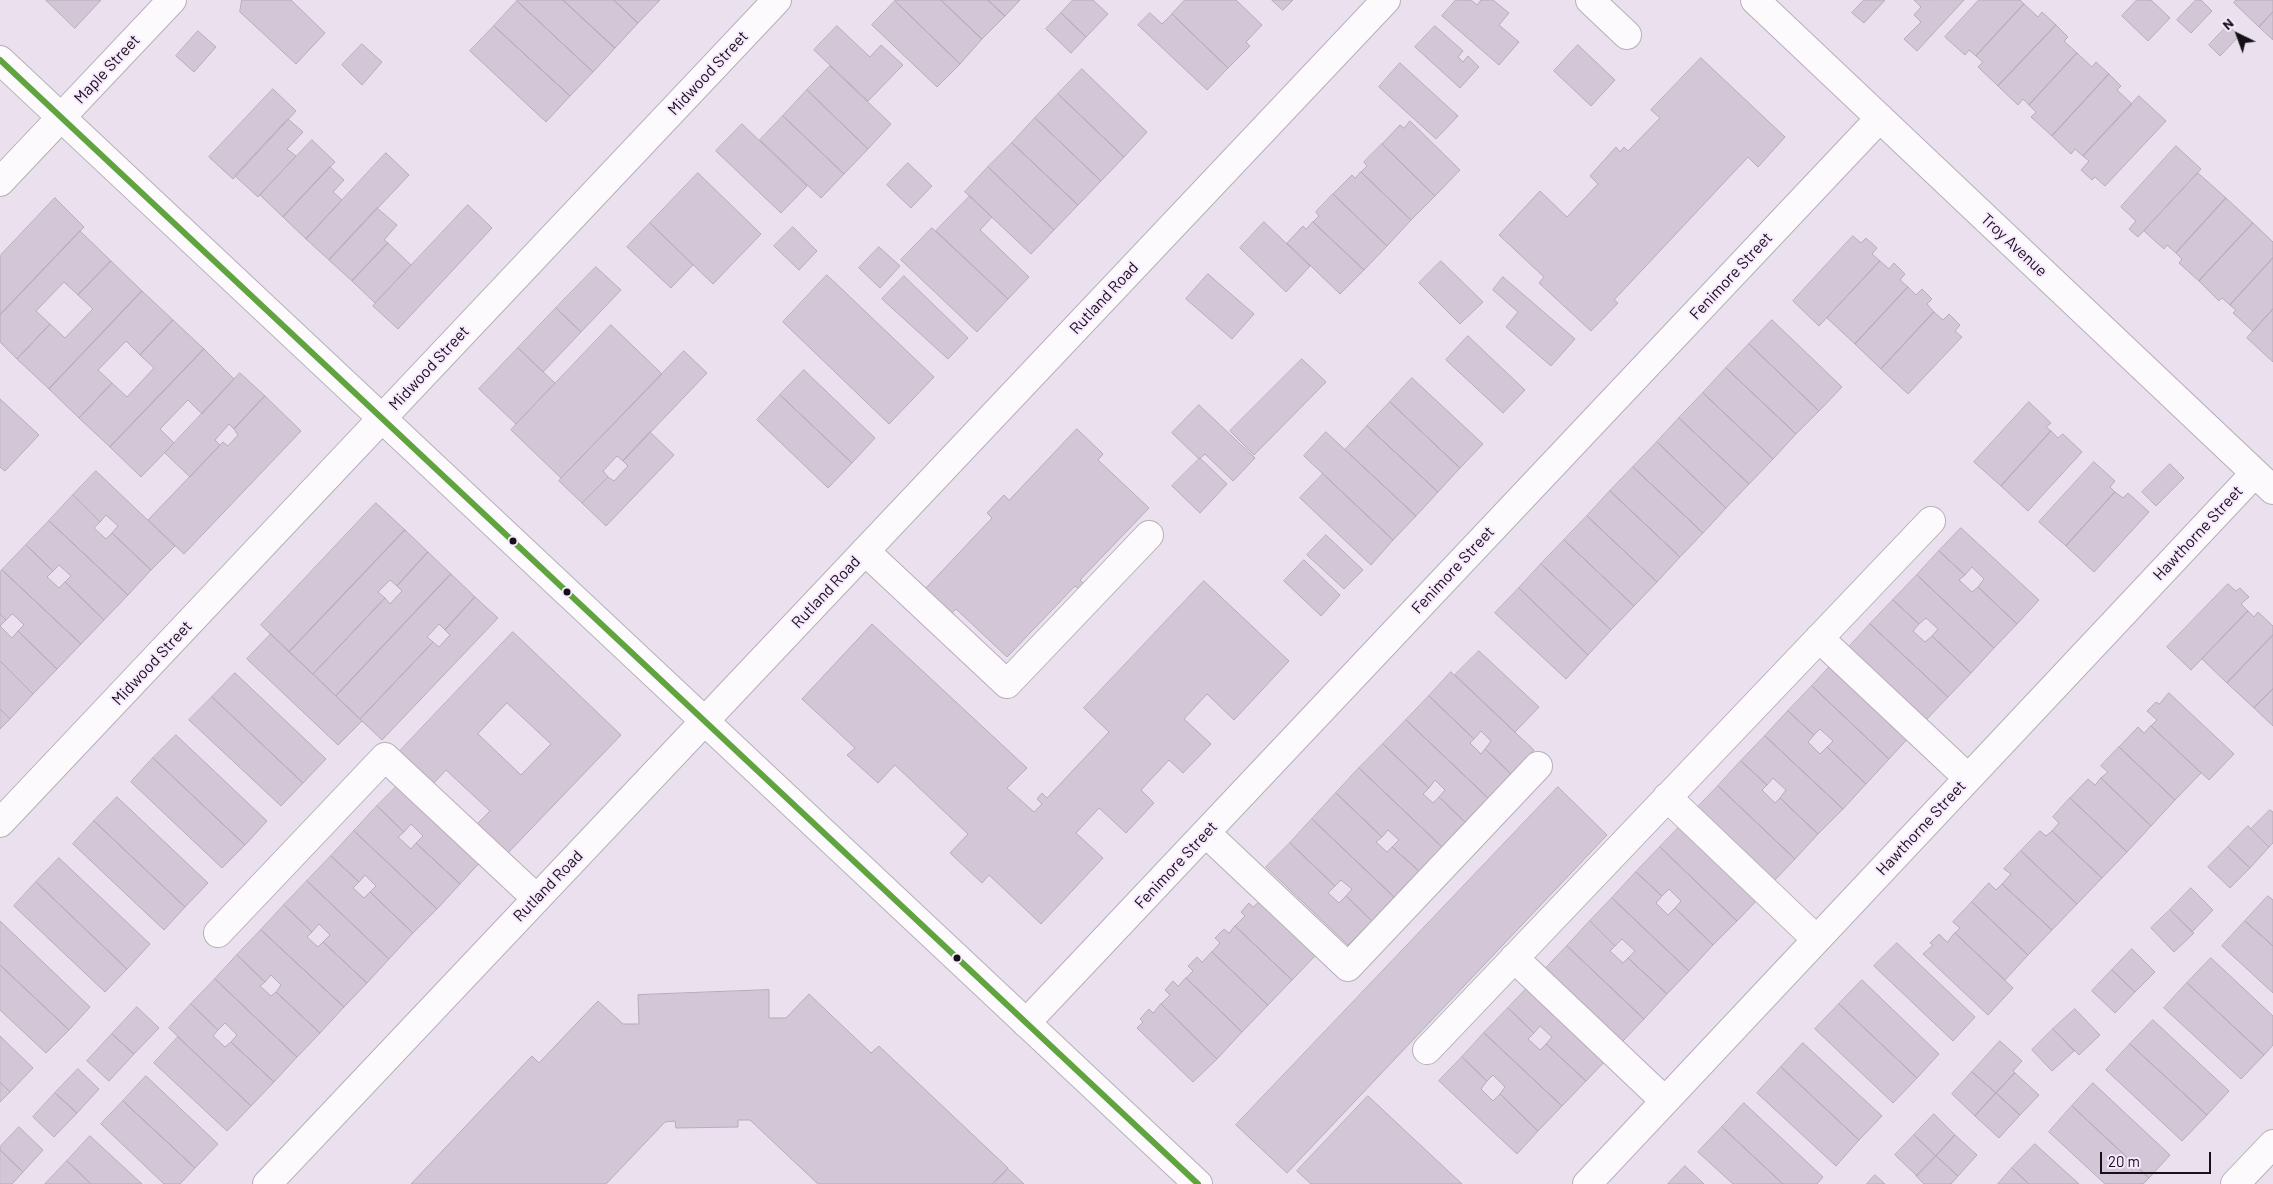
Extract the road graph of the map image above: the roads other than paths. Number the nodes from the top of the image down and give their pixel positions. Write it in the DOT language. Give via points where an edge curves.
graph roads {
  1 [pos="172,0"];
  2 [pos="777,0"];
  3 [pos="1386,0"];
  4 [pos="1590,0"];
  5 [pos="1755,0"];
  6 [pos="1627,35"];
  7 [pos="0,60"];
  8 [pos="62,116"];
  9 [pos="1880,118"];
  10 [pos="0,182"];
  11 [pos="382,418"];
  12 [pos="2264,481"];
  13 [pos="1931,521"];
  14 [pos="1149,535"];
  15 [pos="865,552"];
  16 [pos="1819,638"];
  17 [pos="705,721"];
  18 [pos="1538,766"];
  19 [pos="1968,778"];
  20 [pos="1667,797"];
  21 [pos="0,823"];
  22 [pos="1206,834"];
  23 [pos="536,898"];
  24 [pos="218,933"];
  25 [pos="1816,939"];
  26 [pos="1514,958"];
  27 [pos="1026,1023"];
  28 [pos="1427,1050"];
  29 [pos="1665,1101"];
  30 [pos="2273,1144"];
  31 [pos="267,1184"];
  32 [pos="1198,1184"];
  33 [pos="1587,1184"];
  34 [pos="2235,1184"];
  1 -- 8 [label="street, Maple Street"];
  2 -- 11 [label="street, Midwood Street"];
  3 -- 15 [label="street, Rutland Road"];
  4 -- 6 [label="street"];
  5 -- 9 [label="street, Troy Avenue"];
  7 -- 8 [label="street"];
  8 -- 10 [label="street, Maple Street"];
  8 -- 11 [label="street"];
  9 -- 12 [label="street, Troy Avenue"];
  9 -- 22 [label="street, Fenimore Street"];
  11 -- 17 [label="street"];
  11 -- 21 [label="street, Midwood Street"];
  12 -- 19 [label="street, Hawthorne Street"];
  13 -- 16 [label="street"];
  14 -- 15 [label="street" via="1007,684"];
  15 -- 17 [label="street, Rutland Road"];
  16 -- 19 [label="street"];
  16 -- 20 [label="street"];
  17 -- 23 [label="street, Rutland Road"];
  17 -- 27 [label="street"];
  18 -- 22 [label="street" via="1348,967"];
  19 -- 25 [label="street, Hawthorne Street"];
  20 -- 25 [label="street"];
  20 -- 26 [label="street"];
  22 -- 27 [label="street, Fenimore Street"];
  23 -- 24 [label="street" via="385,757"];
  23 -- 31 [label="street, Rutland Road"];
  25 -- 29 [label="street, Hawthorne Street"];
  26 -- 28 [label="street"];
  26 -- 29 [label="street"];
  27 -- 32 [label="street"];
  29 -- 33 [label="street, Hawthorne Street"];
  30 -- 34 [label="street"];
}
